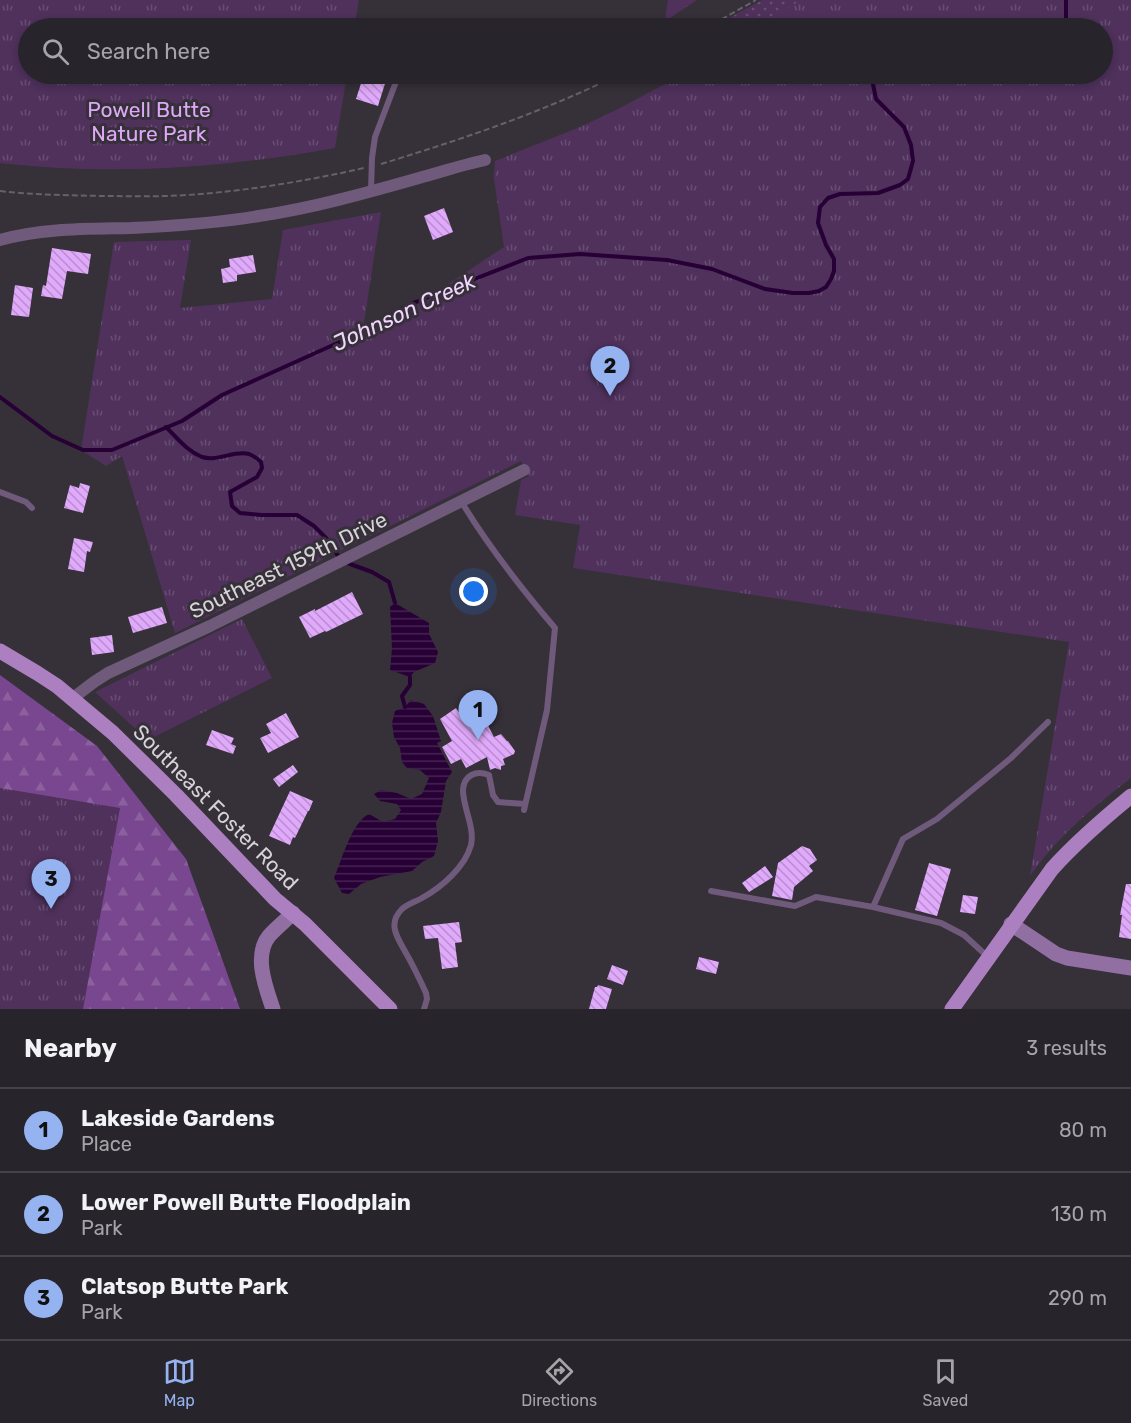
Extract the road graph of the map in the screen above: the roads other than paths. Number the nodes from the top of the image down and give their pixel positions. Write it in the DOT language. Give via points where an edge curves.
graph roads {
  1 [pos="395,84"];
  2 [pos="485,160"];
  3 [pos="371,191"];
  4 [pos="0,240"];
  5 [pos="524,470"];
  6 [pos="0,492"];
  7 [pos="460,501"];
  8 [pos="32,508"];
  9 [pos="0,651"];
  10 [pos="73,698"];
  11 [pos="1048,722"];
  12 [pos="1131,796"];
  13 [pos="711,891"];
  14 [pos="873,907"];
  15 [pos="292,913"];
  16 [pos="1011,924"];
  17 [pos="988,957"];
  18 [pos="1131,968"];
  19 [pos="273,1009"];
  20 [pos="390,1009"];
  21 [pos="424,1009"];
  22 [pos="952,1009"];
  1 -- 3 [label="lane" via="377,129"];
  2 -- 3 [label="street"];
  3 -- 4 [label="street" via="260,216 46,232"];
  5 -- 7 [label="street, Southeast 159th Drive"];
  6 -- 8 [label="lane"];
  7 -- 10 [label="street, Southeast 159th Drive" via="108,673"];
  7 -- 21 [label="lane" via="520,587 555,628 548,710 524,807 498,802 489,776 483,773 466,779 463,788 472,841 468,854 461,867 434,891 396,916 397,938 426,993"];
  9 -- 10 [label="main road, Southeast Foster Road"];
  10 -- 15 [label="main road, Southeast Foster Road" via="113,733"];
  11 -- 14 [label="lane" via="937,819 903,839"];
  12 -- 16 [label="main road" via="1069,849"];
  13 -- 14 [label="lane" via="795,906 816,897"];
  14 -- 17 [label="lane" via="941,923 964,935"];
  15 -- 19 [label="street" via="269,936 262,953"];
  15 -- 20 [label="main road, Southeast Foster Road"];
  16 -- 17 [label="main road"];
  16 -- 18 [label="street" via="1066,958"];
  17 -- 22 [label="main road"];
}
